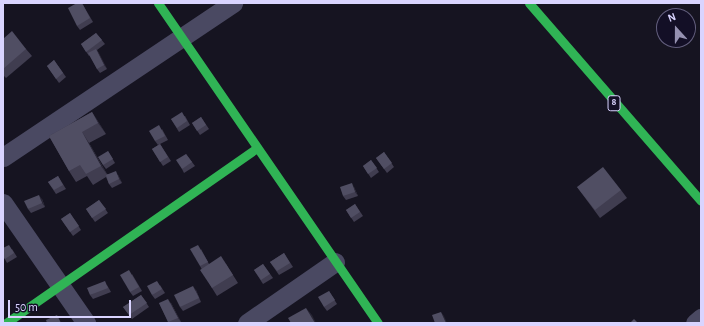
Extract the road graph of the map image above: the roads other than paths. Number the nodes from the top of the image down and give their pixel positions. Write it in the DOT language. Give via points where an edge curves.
graph roads {
  1 [pos="158,3"];
  2 [pos="233,3"];
  3 [pos="529,3"];
  4 [pos="180,36"];
  5 [pos="257,148"];
  6 [pos="3,157"];
  7 [pos="701,201"];
  8 [pos="3,203"];
  9 [pos="335,262"];
  10 [pos="60,285"];
  11 [pos="701,318"];
  12 [pos="6,323"];
  13 [pos="86,323"];
  14 [pos="247,323"];
  15 [pos="378,323"];
  16 [pos="695,323"];
  1 -- 4 [label="street"];
  2 -- 4 [label="street"];
  3 -- 7 [label="street, 8"];
  4 -- 5 [label="street"];
  4 -- 6 [label="street"];
  5 -- 9 [label="street"];
  5 -- 10 [label="street"];
  8 -- 10 [label="street"];
  9 -- 14 [label="street"];
  9 -- 15 [label="street"];
  10 -- 12 [label="street"];
  10 -- 13 [label="street"];
  11 -- 16 [label="street"];
}
